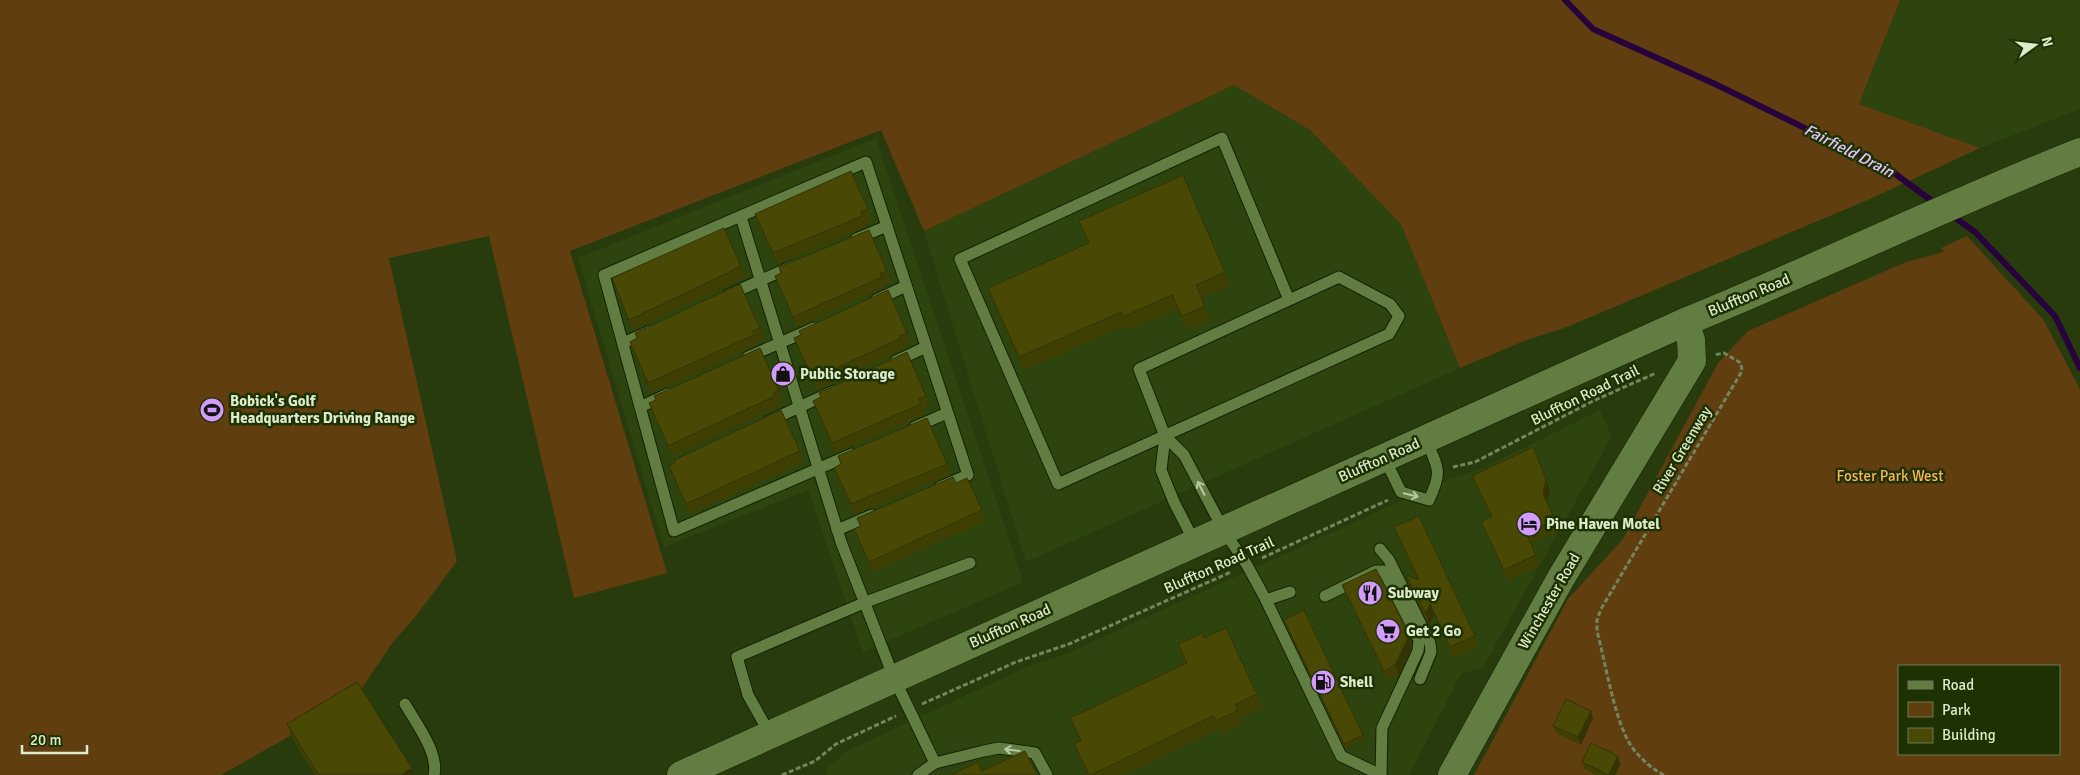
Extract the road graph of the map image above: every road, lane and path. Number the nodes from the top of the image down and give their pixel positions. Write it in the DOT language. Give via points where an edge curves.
graph roads {
  1 [pos="2080,152"];
  2 [pos="741,217"];
  3 [pos="887,226"];
  4 [pos="842,245"];
  5 [pos="806,260"];
  6 [pos="760,280"];
  7 [pos="906,286"];
  8 [pos="717,299"];
  9 [pos="1289,300"];
  10 [pos="861,306"];
  11 [pos="1685,322"];
  12 [pos="825,323"];
  13 [pos="657,327"];
  14 [pos="623,343"];
  15 [pos="780,343"];
  16 [pos="926,347"];
  17 [pos="1724,353"];
  18 [pos="736,363"];
  19 [pos="890,364"];
  20 [pos="1662,371"];
  21 [pos="845,386"];
  22 [pos="675,391"];
  23 [pos="640,407"];
  24 [pos="800,407"];
  25 [pos="947,413"];
  26 [pos="755,427"];
  27 [pos="904,431"];
  28 [pos="1165,436"];
  29 [pos="1426,440"];
  30 [pos="862,450"];
  31 [pos="1384,457"];
  32 [pos="819,469"];
  33 [pos="1439,470"];
  34 [pos="933,490"];
  35 [pos="1401,492"];
  36 [pos="881,512"];
  37 [pos="837,530"];
  38 [pos="1224,531"];
  39 [pos="1195,543"];
  40 [pos="1380,549"];
  41 [pos="970,563"];
  42 [pos="1247,565"];
  43 [pos="1290,592"];
  44 [pos="1325,596"];
  45 [pos="1266,600"];
  46 [pos="866,602"];
  47 [pos="894,678"];
  48 [pos="1420,678"];
  49 [pos="405,704"];
  50 [pos="909,710"];
  51 [pos="771,736"];
  52 [pos="935,763"];
  53 [pos="434,775"];
  54 [pos="681,775"];
  55 [pos="782,775"];
  56 [pos="918,775"];
  57 [pos="1047,775"];
  58 [pos="1381,775"];
  59 [pos="1452,775"];
  60 [pos="1664,775"];
  1 -- 11 [label="main road, Bluffton Road"];
  2 -- 3 [label="lane" via="866,162"];
  2 -- 6 [label="lane"];
  2 -- 14 [label="lane" via="604,275"];
  3 -- 4 [label="lane"];
  3 -- 7 [label="lane"];
  5 -- 6 [label="lane"];
  6 -- 8 [label="lane"];
  6 -- 15 [label="lane"];
  7 -- 10 [label="lane"];
  7 -- 16 [label="lane"];
  9 -- 28 [label="lane" via="1139,369"];
  9 -- 28 [label="lane" via="1339,277 1390,304 1400,316 1389,334"];
  9 -- 28 [label="lane" via="1222,138 960,259 1058,484"];
  11 -- 29 [label="main road, Bluffton Road"];
  11 -- 59 [label="main road, Winchester Road" via="1691,340 1692,361 1561,578"];
  12 -- 15 [label="lane"];
  13 -- 14 [label="lane"];
  14 -- 23 [label="lane"];
  15 -- 18 [label="lane"];
  15 -- 24 [label="lane"];
  16 -- 19 [label="lane"];
  16 -- 25 [label="lane"];
  17 -- 60 [label="path, River Greenway" via="1741,363 1742,371 1597,620 1620,720 1631,746 1645,762"];
  20 -- 33 [label="path, Bluffton Road Trail" via="1594,401 1475,462"];
  21 -- 24 [label="lane"];
  22 -- 23 [label="lane"];
  23 -- 32 [label="lane" via="662,469 674,531"];
  24 -- 26 [label="lane"];
  24 -- 32 [label="lane"];
  25 -- 27 [label="lane"];
  25 -- 34 [label="lane" via="968,475"];
  38 -- 28 [label="lane, one-way" via="1184,455"];
  28 -- 39 [label="lane" via="1160,470"];
  29 -- 31 [label="main road, Bluffton Road"];
  29 -- 33 [label="lane"];
  30 -- 32 [label="lane"];
  31 -- 35 [label="lane"];
  31 -- 38 [label="main road, Bluffton Road"];
  32 -- 37 [label="lane"];
  35 -- 33 [label="lane, one-way" via="1430,500"];
  35 -- 42 [label="path, Bluffton Road Trail" via="1374,508"];
  36 -- 37 [label="lane"];
  37 -- 46 [label="lane"];
  38 -- 39 [label="main road, Bluffton Road"];
  38 -- 42 [label="lane"];
  39 -- 47 [label="main road, Bluffton Road"];
  40 -- 48 [label="lane" via="1389,560 1430,643 1431,652"];
  41 -- 46 [label="lane"];
  42 -- 45 [label="lane"];
  42 -- 50 [label="path, Bluffton Road Trail"];
  43 -- 45 [label="lane"];
  44 -- 58 [label="lane" via="1376,571 1384,571 1419,640 1418,651 1382,728"];
  45 -- 58 [label="lane" via="1341,756"];
  46 -- 47 [label="lane"];
  46 -- 51 [label="lane" via="737,657 748,695"];
  47 -- 50 [label="lane"];
  47 -- 51 [label="main road, Bluffton Road"];
  49 -- 53 [label="lane" via="431,751 435,761"];
  50 -- 52 [label="lane"];
  50 -- 55 [label="path, Bluffton Road Trail" via="836,744 816,761"];
  51 -- 54 [label="main road, Bluffton Road"];
  52 -- 56 [label="lane"];
  57 -- 52 [label="lane, one-way" via="1035,753 999,748"];
}
